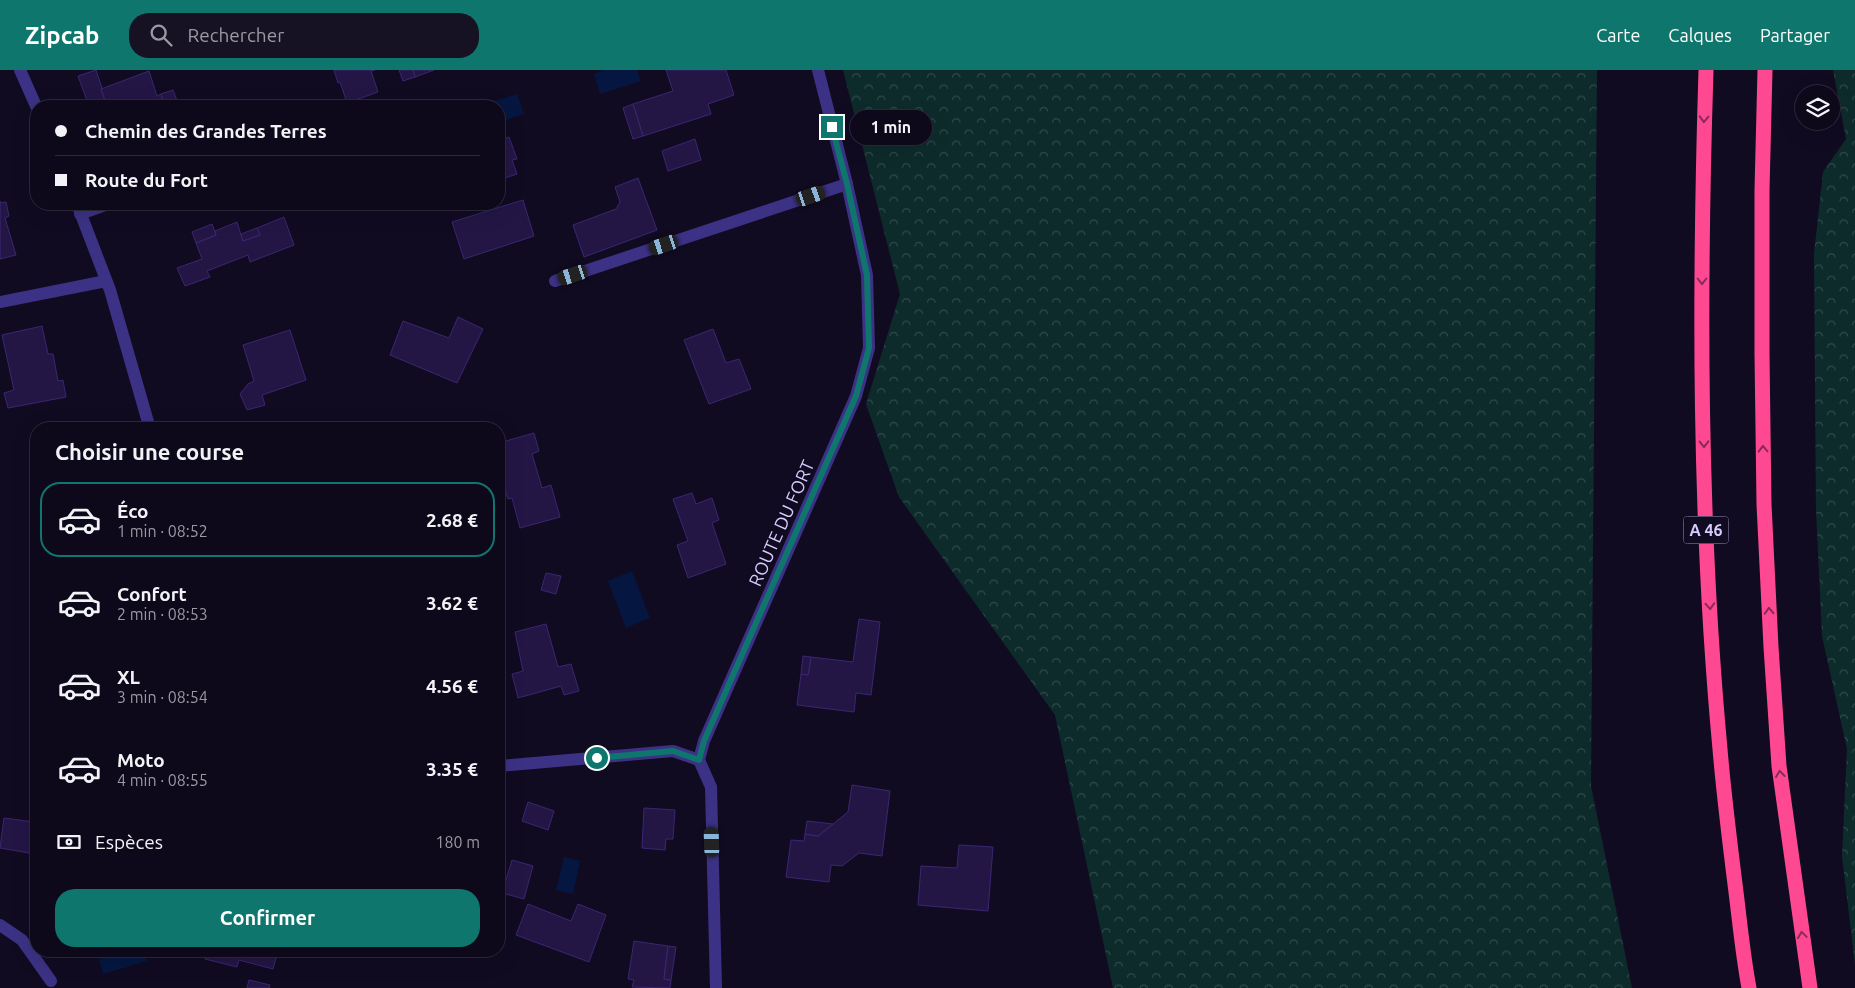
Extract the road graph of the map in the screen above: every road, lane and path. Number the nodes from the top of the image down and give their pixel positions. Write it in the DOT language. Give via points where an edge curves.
graph roads {
  1 [pos="20,70"];
  2 [pos="818,70"];
  3 [pos="1706,70"];
  4 [pos="1765,70"];
  5 [pos="33,100"];
  6 [pos="847,184"];
  7 [pos="79,210"];
  8 [pos="106,281"];
  9 [pos="555,281"];
  10 [pos="0,302"];
  11 [pos="148,422"];
  12 [pos="699,760"];
  13 [pos="505,765"];
  14 [pos="0,925"];
  15 [pos="30,951"];
  16 [pos="34,957"];
  17 [pos="52,981"];
  18 [pos="716,988"];
  19 [pos="1749,988"];
  20 [pos="1810,988"];
  1 -- 5 [label="street"];
  2 -- 6 [label="street, ROUTE DU FORT"];
  3 -- 19 [label="highway, A 46, one-way" via="1702,193 1703,355 1712,659 1724,795"];
  20 -- 4 [label="highway, one-way" via="1780,766 1770,628 1762,363"];
  6 -- 9 [label="street"];
  6 -- 12 [label="street, ROUTE DU FORT" via="867,275 869,348 856,396 704,741"];
  7 -- 8 [label="street"];
  8 -- 10 [label="street"];
  8 -- 11 [label="street"];
  12 -- 13 [label="street" via="673,751"];
  12 -- 18 [label="street" via="711,786"];
  14 -- 15 [label="street" via="22,940"];
  16 -- 17 [label="street"];
}
